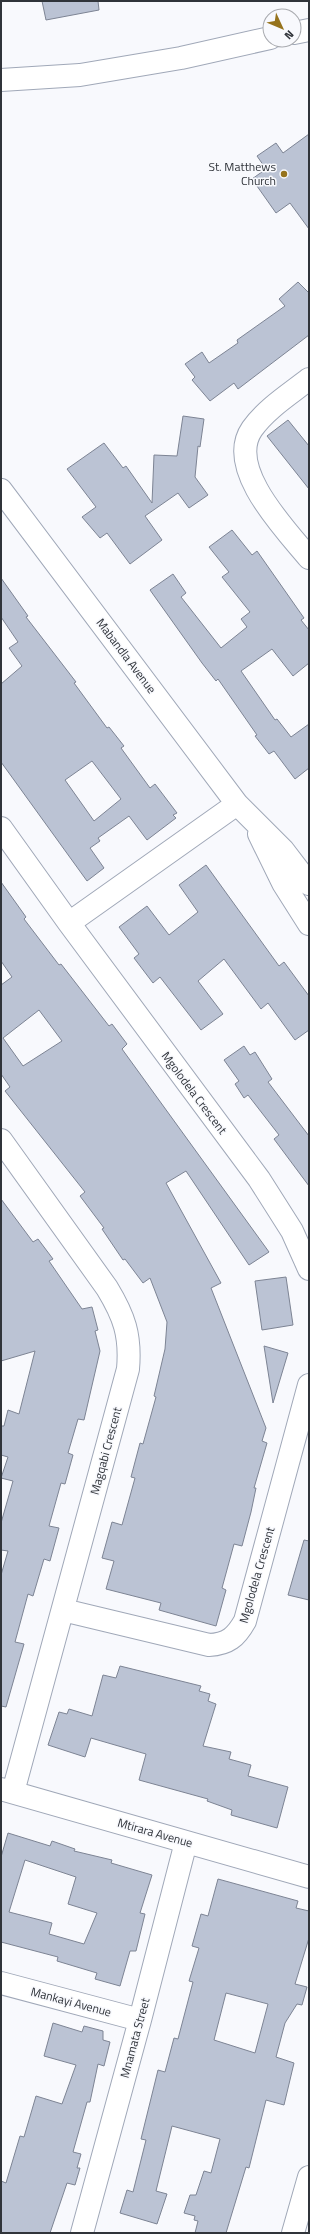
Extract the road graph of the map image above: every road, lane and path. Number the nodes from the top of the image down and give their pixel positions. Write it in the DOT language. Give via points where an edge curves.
graph roads {
  1 [pos="262,40"];
  2 [pos="1,80"];
  3 [pos="309,379"];
  4 [pos="1,490"];
  5 [pos="309,558"];
  6 [pos="237,804"];
  7 [pos="253,822"];
  8 [pos="1,828"];
  9 [pos="309,884"];
  10 [pos="69,923"];
  11 [pos="309,924"];
  12 [pos="1,1140"];
  13 [pos="309,1269"];
  14 [pos="309,1385"];
  15 [pos="63,1610"];
  16 [pos="7,1790"];
  17 [pos="186,1842"];
  18 [pos="309,1877"];
  19 [pos="1,1983"];
  20 [pos="140,2020"];
  21 [pos="309,2177"];
  22 [pos="82,2233"];
  23 [pos="293,2233"];
  1 -- 2 [label="street" via="181,58 80,75"];
  3 -- 5 [label="street" via="251,430 245,456 248,472 270,509"];
  4 -- 6 [label="street, Mabandla Avenue"];
  6 -- 7 [label="street, Mabandla Avenue"];
  6 -- 10 [label="street"];
  7 -- 9 [label="street, Mabandla Avenue" via="283,850"];
  7 -- 11 [label="street, Mabandla Avenue" via="283,882"];
  8 -- 10 [label="street, Mgolodela Crescent"];
  10 -- 13 [label="street, Mgolodela Crescent" via="258,1179 292,1231"];
  12 -- 15 [label="street, Magqabi Crescent" via="107,1288 126,1325 130,1348 128,1369"];
  14 -- 15 [label="street, Mgolodela Crescent" via="245,1621 234,1638 219,1645 209,1645"];
  15 -- 16 [label="street, Magqabi Crescent"];
  16 -- 17 [label="street, Mtirara Avenue"];
  17 -- 18 [label="street, Mtirara Avenue"];
  17 -- 20 [label="street, Mnamata Street"];
  19 -- 20 [label="street, Mankayi Avenue"];
  20 -- 22 [label="street, Mnamata Street"];
  21 -- 23 [label="street"];
}
